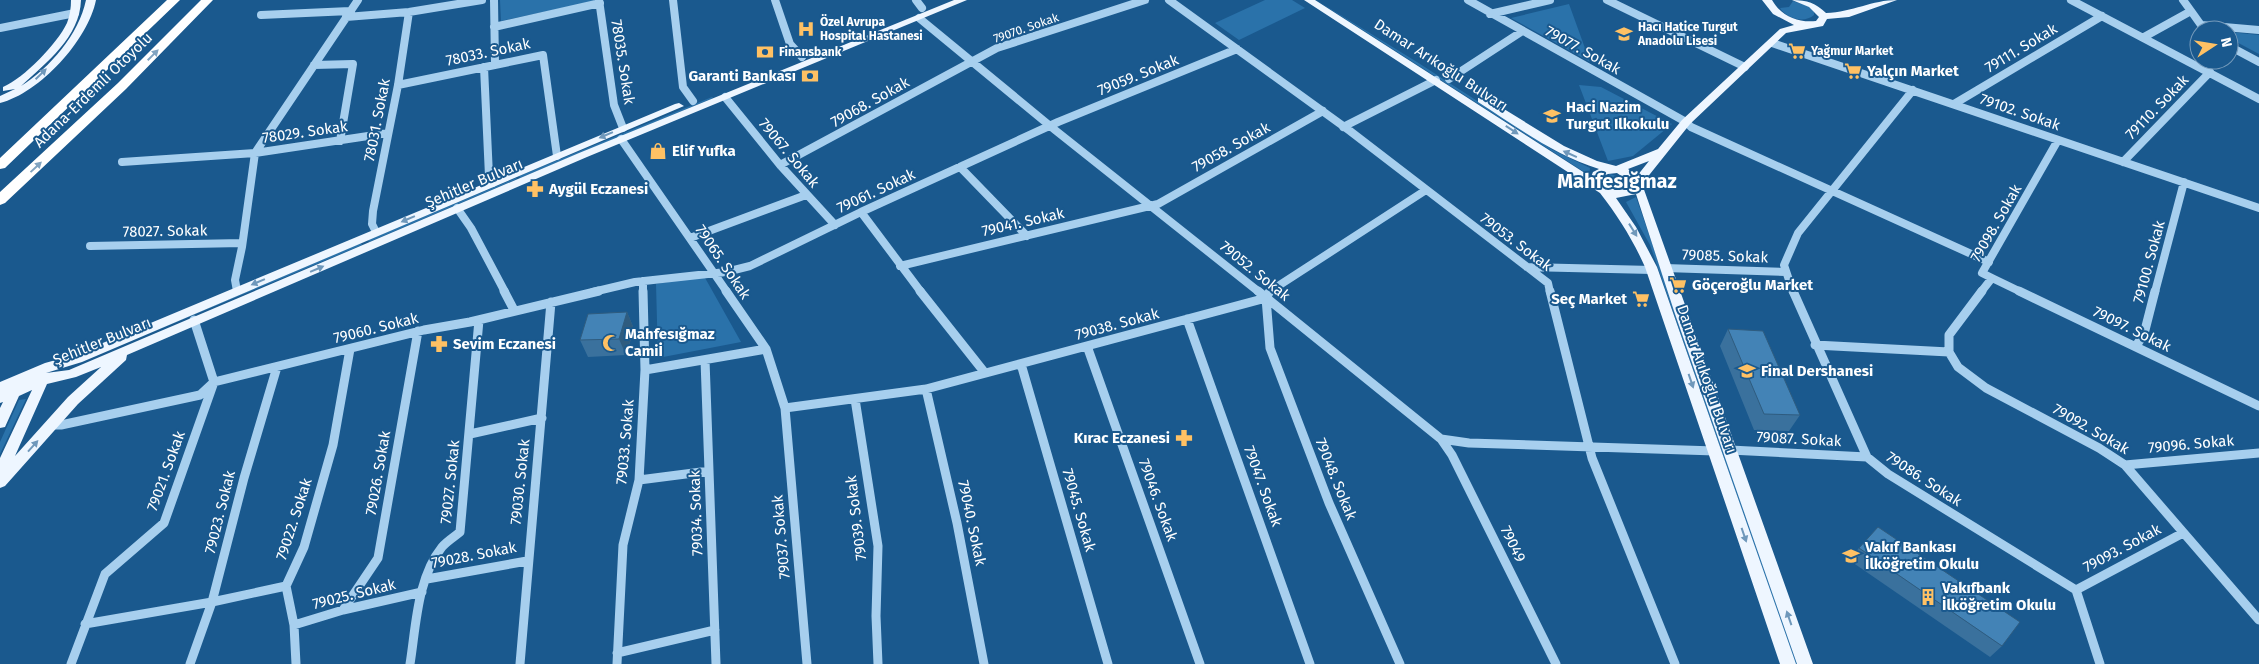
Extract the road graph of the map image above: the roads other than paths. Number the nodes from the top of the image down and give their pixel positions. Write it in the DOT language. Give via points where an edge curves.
graph roads {
  1 [pos="76,0"];
  2 [pos="91,0"];
  3 [pos="174,0"];
  4 [pos="207,0"];
  5 [pos="358,0"];
  6 [pos="482,0"];
  7 [pos="494,0"];
  8 [pos="673,0"];
  9 [pos="774,0"];
  10 [pos="944,0"];
  11 [pos="962,0"];
  12 [pos="1144,0"];
  13 [pos="1169,0"];
  14 [pos="1309,0"];
  15 [pos="1323,0"];
  16 [pos="1468,0"];
  17 [pos="1550,0"];
  18 [pos="1607,0"];
  19 [pos="1797,0"];
  20 [pos="1892,0"];
  21 [pos="2071,0"];
  22 [pos="2183,0"];
  23 [pos="1766,1"];
  24 [pos="599,2"];
  25 [pos="919,9"];
  26 [pos="2191,11"];
  27 [pos="409,12"];
  28 [pos="75,13"];
  29 [pos="348,14"];
  30 [pos="1490,14"];
  31 [pos="261,15"];
  32 [pos="1824,16"];
  33 [pos="2102,16"];
  34 [pos="1783,17"];
  35 [pos="2197,20"];
  36 [pos="1806,25"];
  37 [pos="494,27"];
  38 [pos="0,28"];
  39 [pos="2239,29"];
  40 [pos="2259,30"];
  41 [pos="1784,31"];
  42 [pos="1521,32"];
  43 [pos="2144,37"];
  44 [pos="1772,43"];
  45 [pos="1237,49"];
  46 [pos="2239,51"];
  47 [pos="802,57"];
  48 [pos="972,61"];
  49 [pos="2259,62"];
  50 [pos="495,64"];
  51 [pos="314,65"];
  52 [pos="484,67"];
  53 [pos="1745,67"];
  54 [pos="2210,72"];
  55 [pos="1449,79"];
  56 [pos="1436,80"];
  57 [pos="398,85"];
  58 [pos="1913,90"];
  59 [pos="0,92"];
  60 [pos="725,96"];
  61 [pos="2259,99"];
  62 [pos="0,100"];
  63 [pos="692,101"];
  64 [pos="1954,104"];
  65 [pos="1322,112"];
  66 [pos="1686,122"];
  67 [pos="1050,126"];
  68 [pos="1343,127"];
  69 [pos="388,133"];
  70 [pos="622,134"];
  71 [pos="2058,140"];
  72 [pos="340,141"];
  73 [pos="1661,152"];
  74 [pos="255,153"];
  75 [pos="557,156"];
  76 [pos="122,162"];
  77 [pos="2123,162"];
  78 [pos="0,165"];
  79 [pos="780,165"];
  80 [pos="960,167"];
  81 [pos="1616,170"];
  82 [pos="2184,182"];
  83 [pos="493,183"];
  84 [pos="1636,184"];
  85 [pos="1426,190"];
  86 [pos="1604,190"];
  87 [pos="1832,191"];
  88 [pos="806,195"];
  89 [pos="0,200"];
  90 [pos="1152,206"];
  91 [pos="457,208"];
  92 [pos="2259,208"];
  93 [pos="861,212"];
  94 [pos="835,225"];
  95 [pos="376,232"];
  96 [pos="1027,236"];
  97 [pos="690,238"];
  98 [pos="242,243"];
  99 [pos="90,246"];
  100 [pos="1989,262"];
  101 [pos="900,266"];
  102 [pos="1527,267"];
  103 [pos="1659,269"];
  104 [pos="1785,272"];
  105 [pos="713,273"];
  106 [pos="1992,278"];
  107 [pos="643,281"];
  108 [pos="237,291"];
  109 [pos="1266,298"];
  110 [pos="551,302"];
  111 [pos="514,310"];
  112 [pos="1187,318"];
  113 [pos="194,320"];
  114 [pos="479,320"];
  115 [pos="418,331"];
  116 [pos="143,342"];
  117 [pos="1815,345"];
  118 [pos="1087,346"];
  119 [pos="2136,346"];
  120 [pos="350,349"];
  121 [pos="766,349"];
  122 [pos="1949,352"];
  123 [pos="706,360"];
  124 [pos="1021,364"];
  125 [pos="50,366"];
  126 [pos="277,367"];
  127 [pos="645,370"];
  128 [pos="985,373"];
  129 [pos="21,378"];
  130 [pos="42,380"];
  131 [pos="214,382"];
  132 [pos="0,387"];
  133 [pos="926,389"];
  134 [pos="13,392"];
  135 [pos="0,398"];
  136 [pos="855,399"];
  137 [pos="2259,406"];
  138 [pos="785,408"];
  139 [pos="542,418"];
  140 [pos="0,423"];
  141 [pos="51,425"];
  142 [pos="470,434"];
  143 [pos="1442,440"];
  144 [pos="1589,448"];
  145 [pos="2259,448"];
  146 [pos="1730,450"];
  147 [pos="1715,451"];
  148 [pos="2259,453"];
  149 [pos="2244,455"];
  150 [pos="1867,457"];
  151 [pos="2125,465"];
  152 [pos="709,471"];
  153 [pos="0,473"];
  154 [pos="639,480"];
  155 [pos="0,482"];
  156 [pos="2182,532"];
  157 [pos="528,561"];
  158 [pos="427,579"];
  159 [pos="286,586"];
  160 [pos="2076,590"];
  161 [pos="422,592"];
  162 [pos="212,602"];
  163 [pos="343,610"];
  164 [pos="2259,620"];
  165 [pos="85,624"];
  166 [pos="294,625"];
  167 [pos="715,630"];
  168 [pos="617,659"];
  169 [pos="70,664"];
  170 [pos="190,664"];
  171 [pos="296,664"];
  172 [pos="410,664"];
  173 [pos="520,664"];
  174 [pos="716,664"];
  175 [pos="807,664"];
  176 [pos="878,664"];
  177 [pos="984,664"];
  178 [pos="1108,664"];
  179 [pos="1200,664"];
  180 [pos="1310,664"];
  181 [pos="1400,664"];
  182 [pos="1556,664"];
  183 [pos="1675,664"];
  184 [pos="1788,664"];
  185 [pos="1805,664"];
  186 [pos="2100,664"];
  1 -- 28 [label="main road"];
  62 -- 2 [label="main road, one-way" via="28,86 74,39 89,13"];
  3 -- 78 [label="highway, Adana-Erdemli Otoyolu"];
  89 -- 4 [label="highway, Adana-Erdemli Otoyolu, one-way" via="122,86"];
  5 -- 29 [label="street"];
  6 -- 27 [label="street"];
  7 -- 37 [label="street"];
  8 -- 63 [label="street" via="683,86"];
  9 -- 47 [label="street" via="790,44"];
  10 -- 25 [label="main road, Şehitler Bulvarı"];
  11 -- 25 [label="main road, Şehitler Bulvarı"];
  12 -- 48 [label="street, 79070. Sokak" via="997,48"];
  13 -- 45 [label="street, 79053. Sokak"];
  14 -- 56 [label="main road, Damar Arıkoğlu Bulvarı"];
  15 -- 55 [label="main road, Damar Arıkoğlu Bulvarı"];
  16 -- 30 [label="street, 79077. Sokak"];
  17 -- 30 [label="street"];
  18 -- 53 [label="street"];
  19 -- 32 [label="main road"];
  20 -- 32 [label="main road" via="1846,15"];
  21 -- 33 [label="street"];
  22 -- 26 [label="street"];
  23 -- 34 [label="main road"];
  24 -- 37 [label="street"];
  24 -- 70 [label="street, 78035. Sokak" via="614,105"];
  25 -- 47 [label="main road, Şehitler Bulvarı"];
  25 -- 48 [label="street"];
  25 -- 60 [label="main road, Şehitler Bulvarı"];
  26 -- 35 [label="street"];
  26 -- 43 [label="street"];
  27 -- 29 [label="street"];
  27 -- 57 [label="street, 78031. Sokak"];
  28 -- 38 [label="street"];
  28 -- 59 [label="main road" via="74,21 60,42 16,85"];
  29 -- 31 [label="street"];
  29 -- 51 [label="street"];
  30 -- 42 [label="street, 79077. Sokak"];
  32 -- 36 [label="main road" via="1820,24"];
  33 -- 43 [label="street"];
  33 -- 64 [label="street, 79111. Sokak"];
  34 -- 36 [label="main road"];
  34 -- 41 [label="main road"];
  36 -- 41 [label="main road"];
  37 -- 50 [label="street"];
  39 -- 40 [label="street"];
  41 -- 44 [label="main road"];
  42 -- 55 [label="street"];
  42 -- 66 [label="street, 79077. Sokak"];
  43 -- 54 [label="street"];
  44 -- 53 [label="main road"];
  44 -- 58 [label="street, 79102. Sokak"];
  45 -- 65 [label="street, 79053. Sokak"];
  45 -- 67 [label="street, 79059. Sokak"];
  46 -- 49 [label="street"];
  47 -- 63 [label="main road, Şehitler Bulvarı"];
  48 -- 67 [label="street"];
  48 -- 79 [label="street, 79068. Sokak"];
  50 -- 52 [label="street, 78033. Sokak"];
  50 -- 75 [label="street, 78033. Sokak" via="543,55"];
  51 -- 72 [label="street" via="352,64"];
  51 -- 74 [label="street"];
  52 -- 57 [label="street, 78033. Sokak"];
  52 -- 83 [label="street"];
  53 -- 66 [label="main road"];
  54 -- 61 [label="street"];
  54 -- 77 [label="street, 79110. Sokak"];
  81 -- 55 [label="main road, Damar Arıkoğlu Bulvarı, one-way" via="1562,151"];
  56 -- 68 [label="street"];
  56 -- 86 [label="main road, Damar Arıkoğlu Bulvarı, one-way"];
  57 -- 69 [label="street, 78031. Sokak"];
  58 -- 64 [label="street, 79102. Sokak"];
  58 -- 87 [label="street"];
  60 -- 70 [label="main road, Şehitler Bulvarı"];
  60 -- 79 [label="street, 79067. Sokak"];
  63 -- 70 [label="main road, Şehitler Bulvarı"];
  64 -- 71 [label="street, 79102. Sokak"];
  65 -- 68 [label="street, 79053. Sokak"];
  65 -- 90 [label="street, 79058. Sokak"];
  66 -- 73 [label="main road"];
  66 -- 87 [label="street, 79077. Sokak" via="1691,128"];
  67 -- 80 [label="street, 79061. Sokak"];
  67 -- 90 [label="street, 79052. Sokak"];
  68 -- 85 [label="street, 79053. Sokak"];
  69 -- 72 [label="street, 78029. Sokak"];
  69 -- 95 [label="street, 78031. Sokak" via="372,211"];
  70 -- 75 [label="main road, Şehitler Bulvarı, one-way"];
  70 -- 91 [label="main road, Şehitler Bulvarı"];
  70 -- 97 [label="street, 79065. Sokak"];
  71 -- 77 [label="street, 79102. Sokak"];
  71 -- 100 [label="street, 79098. Sokak"];
  72 -- 74 [label="street, 78029. Sokak"];
  73 -- 81 [label="main road"];
  73 -- 84 [label="main road"];
  74 -- 76 [label="street, 78029. Sokak"];
  74 -- 98 [label="street"];
  75 -- 83 [label="main road, Şehitler Bulvarı"];
  77 -- 82 [label="street, 79102. Sokak"];
  79 -- 88 [label="street, 79067. Sokak"];
  80 -- 93 [label="street, 79061. Sokak"];
  80 -- 96 [label="street"];
  81 -- 84 [label="main road" via="1627,174"];
  81 -- 86 [label="main road" via="1604,170 1597,175 1597,183"];
  82 -- 92 [label="street, 79102. Sokak"];
  82 -- 119 [label="street, 79100. Sokak" via="2144,334"];
  83 -- 95 [label="main road, Şehitler Bulvarı, one-way"];
  84 -- 86 [label="main road" via="1628,194"];
  84 -- 103 [label="main road, Damar Arıkoğlu Bulvarı" via="1642,196"];
  85 -- 102 [label="street, 79053. Sokak"];
  85 -- 109 [label="street, 79038. Sokak" via="1270,290"];
  86 -- 103 [label="main road, Damar Arıkoğlu Bulvarı, one-way"];
  87 -- 100 [label="street, 79077. Sokak"];
  87 -- 104 [label="street" via="1798,233 1784,265"];
  88 -- 94 [label="street, 79067. Sokak"];
  88 -- 97 [label="street"];
  90 -- 96 [label="street, 79041. Sokak"];
  90 -- 109 [label="street, 79052. Sokak"];
  91 -- 111 [label="street"];
  113 -- 91 [label="main road, Şehitler Bulvarı, one-way"];
  93 -- 94 [label="street, 79061. Sokak"];
  93 -- 101 [label="street"];
  94 -- 105 [label="street, 79061. Sokak" via="750,266"];
  95 -- 108 [label="main road, Şehitler Bulvarı, one-way"];
  96 -- 101 [label="street, 79041. Sokak"];
  97 -- 105 [label="street, 79065. Sokak"];
  98 -- 99 [label="street, 78027. Sokak"];
  98 -- 108 [label="street" via="234,280"];
  100 -- 106 [label="street, 79098. Sokak" via="1982,273"];
  101 -- 128 [label="street"];
  102 -- 103 [label="street, 79085. Sokak"];
  102 -- 144 [label="street, 79053. Sokak" via="1548,283"];
  103 -- 104 [label="street, 79085. Sokak"];
  103 -- 146 [label="main road, Damar Arıkoğlu Bulvarı"];
  103 -- 147 [label="main road, Damar Arıkoğlu Bulvarı, one-way"];
  104 -- 117 [label="street, 79086. Sokak"];
  105 -- 107 [label="street, 79060. Sokak"];
  105 -- 121 [label="street, 79065. Sokak"];
  106 -- 119 [label="street, 79097. Sokak"];
  106 -- 122 [label="street, 79098. Sokak" via="1949,335"];
  107 -- 110 [label="street, 79060. Sokak"];
  107 -- 127 [label="street, 79033. Sokak"];
  108 -- 125 [label="main road, Şehitler Bulvarı" via="76,359"];
  109 -- 112 [label="street, 79038. Sokak"];
  109 -- 143 [label="street, 79052. Sokak"];
  109 -- 181 [label="street, 79048. Sokak" via="1270,348 1328,503"];
  110 -- 111 [label="street, 79060. Sokak"];
  110 -- 139 [label="street, 79030. Sokak"];
  111 -- 114 [label="street, 79060. Sokak"];
  112 -- 118 [label="street, 79038. Sokak"];
  112 -- 180 [label="street, 79047. Sokak"];
  113 -- 116 [label="main road, Şehitler Bulvarı"];
  113 -- 131 [label="street"];
  114 -- 115 [label="street, 79060. Sokak"];
  114 -- 142 [label="street, 79027. Sokak"];
  115 -- 120 [label="street, 79060. Sokak"];
  115 -- 163 [label="street, 79026. Sokak" via="378,558"];
  116 -- 130 [label="main road, Şehitler Bulvarı" via="71,374"];
  116 -- 141 [label="main road" via="93,379"];
  117 -- 122 [label="street"];
  117 -- 150 [label="street, 79086. Sokak"];
  118 -- 124 [label="street, 79038. Sokak"];
  118 -- 179 [label="street, 79046. Sokak"];
  119 -- 137 [label="street, 79097. Sokak"];
  120 -- 126 [label="street, 79060. Sokak"];
  120 -- 159 [label="street, 79022. Sokak" via="333,445 304,547"];
  121 -- 123 [label="street"];
  121 -- 138 [label="street, 79065. Sokak"];
  122 -- 151 [label="street, 79092. Sokak" via="1958,367 1986,388"];
  123 -- 127 [label="street"];
  123 -- 152 [label="street, 79034. Sokak"];
  124 -- 128 [label="street, 79038. Sokak"];
  124 -- 178 [label="street, 79045. Sokak"];
  125 -- 129 [label="main road, Şehitler Bulvarı"];
  125 -- 130 [label="main road"];
  126 -- 131 [label="street, 79060. Sokak"];
  126 -- 162 [label="street, 79023. Sokak"];
  127 -- 154 [label="street, 79033. Sokak"];
  128 -- 133 [label="street, 79038. Sokak"];
  129 -- 132 [label="main road, Şehitler Bulvarı"];
  129 -- 134 [label="main road"];
  130 -- 134 [label="main road, Şehitler Bulvarı"];
  130 -- 153 [label="main road"];
  131 -- 141 [label="street, 79060. Sokak" via="200,395"];
  131 -- 165 [label="street, 79021. Sokak" via="164,522 105,574"];
  133 -- 136 [label="street, 79038. Sokak"];
  133 -- 177 [label="street, 79040. Sokak" via="957,523"];
  134 -- 135 [label="main road, Şehitler Bulvarı"];
  134 -- 140 [label="main road"];
  136 -- 138 [label="street, 79038. Sokak"];
  136 -- 176 [label="street, 79039. Sokak" via="878,546"];
  138 -- 175 [label="street, 79037. Sokak"];
  139 -- 142 [label="street"];
  139 -- 157 [label="street, 79030. Sokak"];
  155 -- 141 [label="main road, one-way"];
  142 -- 158 [label="street, 79027. Sokak" via="460,532 440,548"];
  143 -- 144 [label="street"];
  143 -- 182 [label="street, 79049"];
  144 -- 147 [label="street"];
  144 -- 183 [label="street, 79053. Sokak"];
  145 -- 149 [label="street"];
  146 -- 150 [label="street, 79087. Sokak"];
  185 -- 146 [label="main road, Damar Arıkoğlu Bulvarı, one-way"];
  147 -- 184 [label="main road, Damar Arıkoğlu Bulvarı, one-way"];
  148 -- 149 [label="street, 79096. Sokak"];
  149 -- 151 [label="street, 79096. Sokak"];
  150 -- 160 [label="street, 79086. Sokak" via="1888,474"];
  151 -- 156 [label="street, 79092. Sokak"];
  152 -- 154 [label="street"];
  152 -- 167 [label="street, 79034. Sokak"];
  154 -- 168 [label="street, 79033. Sokak" via="622,545"];
  156 -- 160 [label="street, 79093. Sokak"];
  156 -- 164 [label="street, 79092. Sokak"];
  157 -- 158 [label="street, 79028. Sokak"];
  157 -- 173 [label="street, 79030. Sokak"];
  158 -- 161 [label="street, 79027. Sokak"];
  159 -- 162 [label="street"];
  159 -- 166 [label="street"];
  160 -- 186 [label="street"];
  161 -- 163 [label="street, 79025. Sokak"];
  161 -- 172 [label="street, 79027. Sokak"];
  162 -- 165 [label="street"];
  162 -- 170 [label="street, 79023. Sokak"];
  163 -- 166 [label="street, 79025. Sokak"];
  165 -- 169 [label="street, 79021. Sokak"];
  166 -- 171 [label="street"];
  167 -- 168 [label="street"];
  167 -- 174 [label="street, 79034. Sokak"];
}
